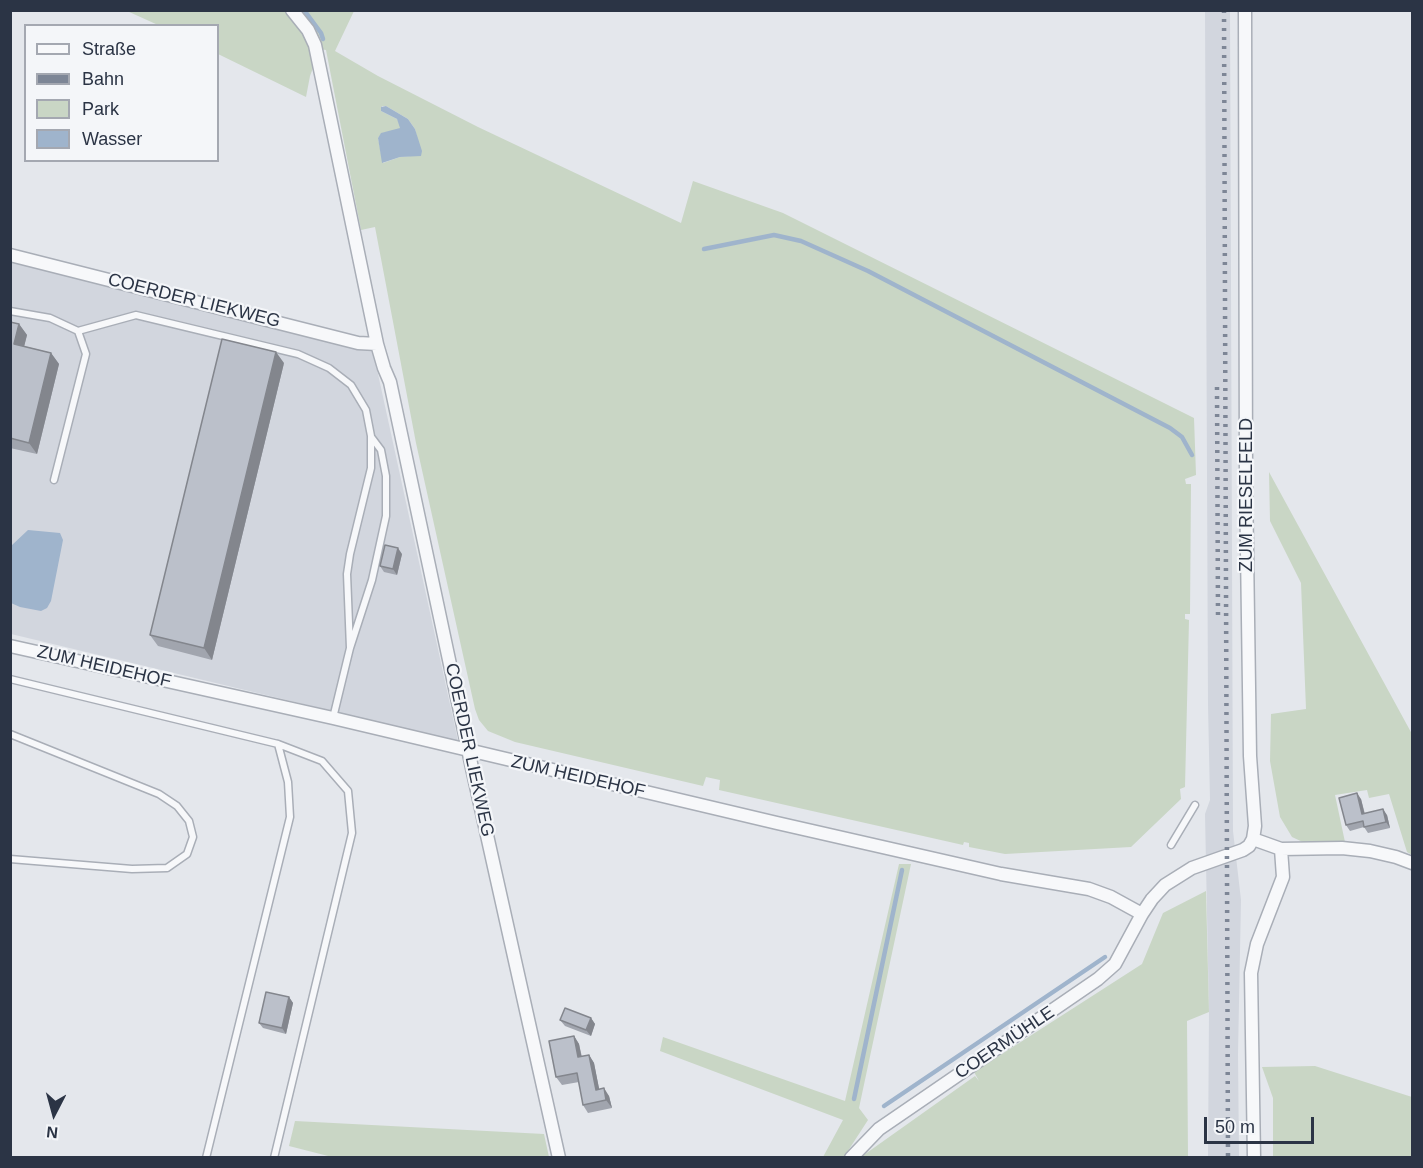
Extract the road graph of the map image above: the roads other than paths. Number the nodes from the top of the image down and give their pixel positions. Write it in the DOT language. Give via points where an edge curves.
graph roads {
  1 [pos="292,10"];
  2 [pos="1245,10"];
  3 [pos="10,255"];
  4 [pos="10,311"];
  5 [pos="78,331"];
  6 [pos="378,344"];
  7 [pos="371,436"];
  8 [pos="54,480"];
  9 [pos="10,646"];
  10 [pos="350,648"];
  11 [pos="10,679"];
  12 [pos="333,718"];
  13 [pos="10,734"];
  14 [pos="278,744"];
  15 [pos="468,751"];
  16 [pos="1195,805"];
  17 [pos="1253,839"];
  18 [pos="1171,844"];
  19 [pos="1281,849"];
  20 [pos="10,858"];
  21 [pos="1413,864"];
  22 [pos="1142,914"];
  23 [pos="207,1158"];
  24 [pos="274,1158"];
  25 [pos="559,1158"];
  26 [pos="850,1158"];
  27 [pos="1254,1158"];
  1 -- 6 [label="street, COERDER LIEKWEG" via="315,45"];
  2 -- 17 [label="street, ZUM RIESELFELD" via="1246,481 1250,756 1256,826"];
  3 -- 6 [label="street, COERDER LIEKWEG" via="358,343"];
  4 -- 5 [label="lane" via="50,318"];
  5 -- 7 [label="lane" via="136,315 298,354 329,368 351,385 366,410"];
  5 -- 8 [label="lane" via="86,354"];
  6 -- 15 [label="street, COERDER LIEKWEG" via="390,382"];
  7 -- 10 [label="lane" via="371,468 347,574"];
  7 -- 10 [label="lane" via="381,450 386,476 386,516 372,580"];
  9 -- 12 [label="street, ZUM HEIDEHOF"];
  10 -- 12 [label="lane"];
  11 -- 14 [label="lane"];
  12 -- 15 [label="street, ZUM HEIDEHOF"];
  13 -- 20 [label="lane" via="159,794 177,806 189,821 193,837 187,854 167,868 132,869"];
  14 -- 23 [label="lane" via="288,782 290,817"];
  14 -- 24 [label="lane" via="322,761 348,791 352,833"];
  15 -- 22 [label="street, ZUM HEIDEHOF" via="1001,874 1089,889"];
  15 -- 25 [label="street, COERDER LIEKWEG"];
  16 -- 18 [label="lane"];
  17 -- 19 [label="street"];
  17 -- 22 [label="street" via="1243,850 1177,876 1160,890"];
  19 -- 21 [label="street" via="1370,851"];
  19 -- 27 [label="street" via="1283,878 1257,944 1251,973"];
  22 -- 26 [label="street, COERMÜHLE" via="1114,964 1098,979 879,1129"];
}
